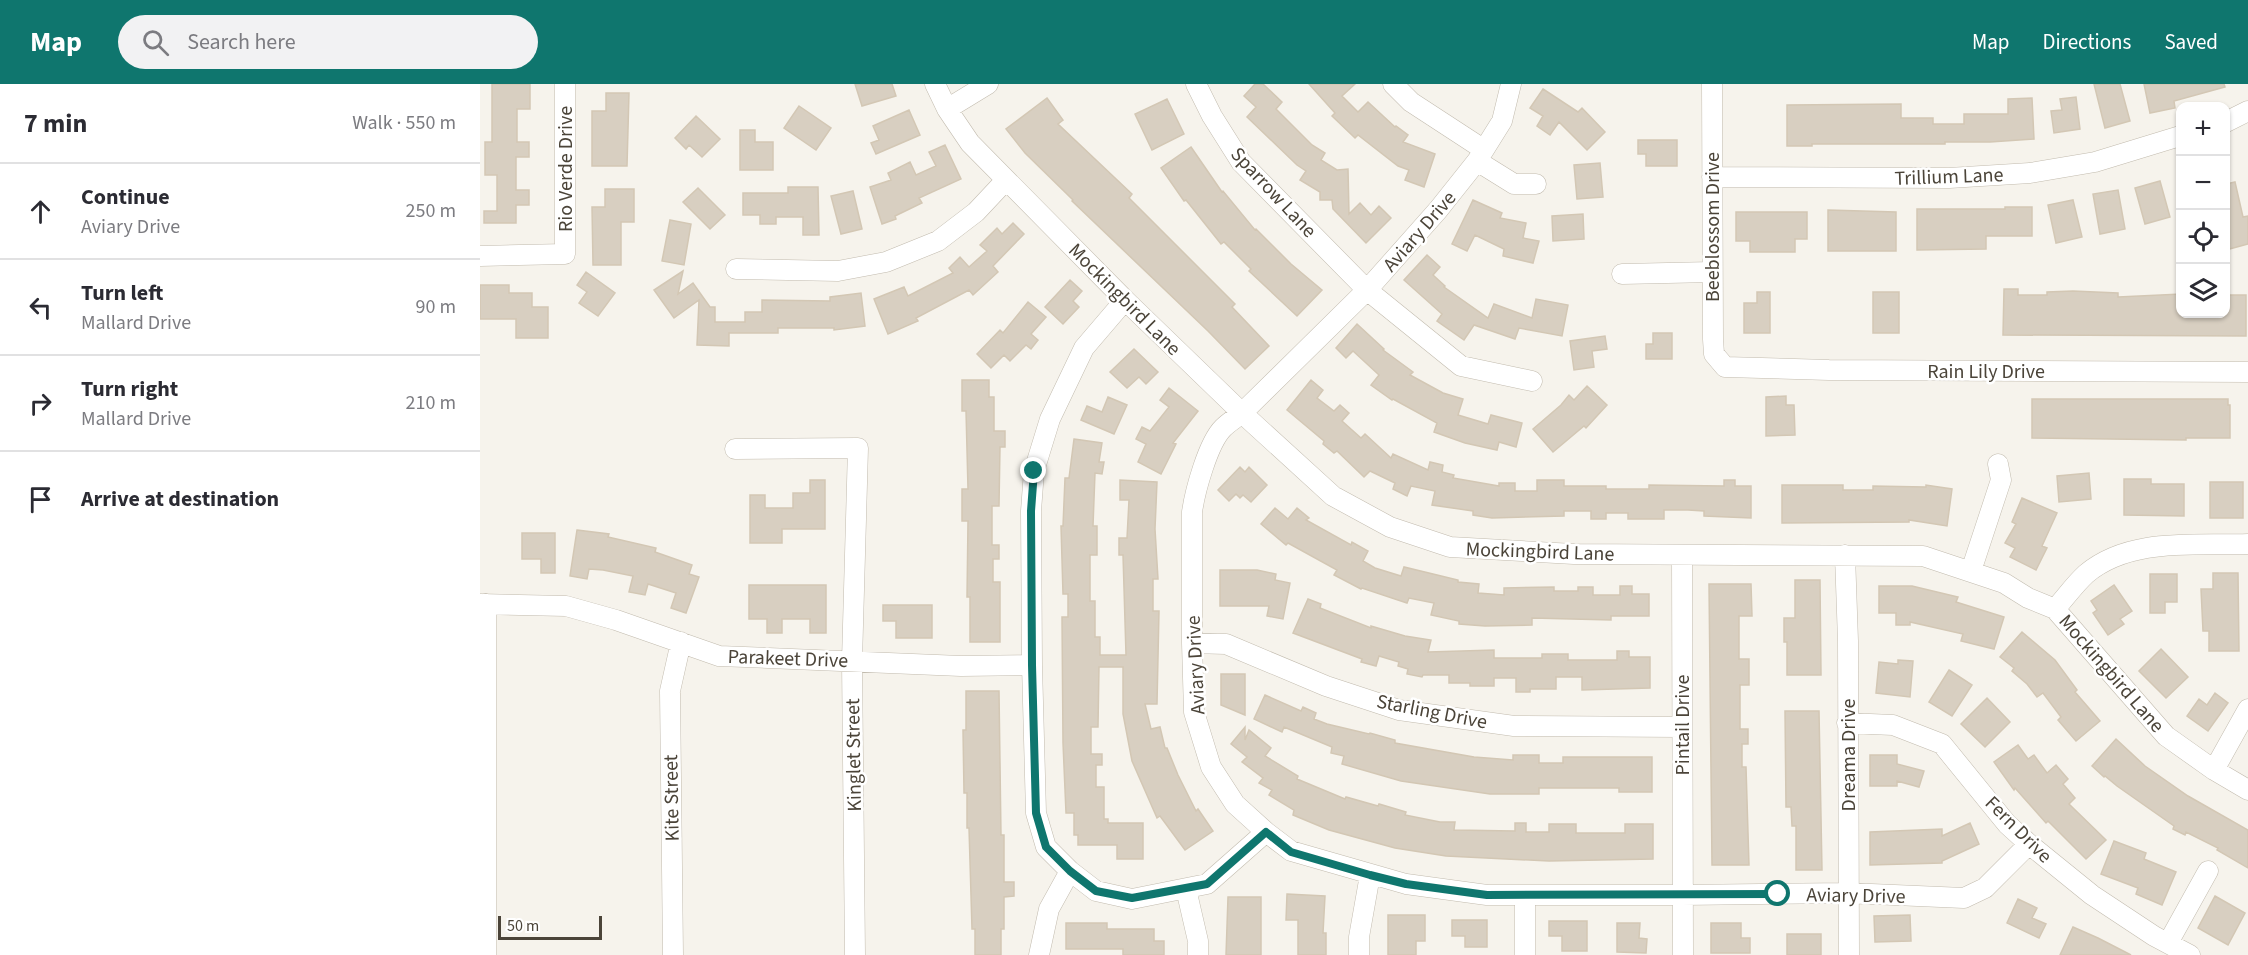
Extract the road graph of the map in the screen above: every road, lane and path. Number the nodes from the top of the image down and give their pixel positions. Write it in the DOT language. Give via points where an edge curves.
graph roads {
  1 [pos="565,84"];
  2 [pos="935,84"];
  3 [pos="988,84"];
  4 [pos="1196,84"];
  5 [pos="1393,84"];
  6 [pos="1511,84"];
  7 [pos="1712,84"];
  8 [pos="947,109"];
  9 [pos="2176,138"];
  10 [pos="1480,155"];
  11 [pos="1712,177"];
  12 [pos="1006,180"];
  13 [pos="1536,184"];
  14 [pos="480,256"];
  15 [pos="736,269"];
  16 [pos="1713,272"];
  17 [pos="1622,274"];
  18 [pos="1367,290"];
  19 [pos="1125,300"];
  20 [pos="1725,367"];
  21 [pos="2248,372"];
  22 [pos="1532,381"];
  23 [pos="1242,413"];
  24 [pos="735,449"];
  25 [pos="1998,465"];
  26 [pos="2248,544"];
  27 [pos="1682,555"];
  28 [pos="1845,555"];
  29 [pos="1971,571"];
  30 [pos="483,604"];
  31 [pos="2055,609"];
  32 [pos="681,642"];
  33 [pos="1192,643"];
  34 [pos="852,661"];
  35 [pos="1032,665"];
  36 [pos="2248,709"];
  37 [pos="1847,723"];
  38 [pos="1682,727"];
  39 [pos="2214,770"];
  40 [pos="2248,790"];
  41 [pos="484,793"];
  42 [pos="1266,832"];
  43 [pos="2029,844"];
  44 [pos="1070,871"];
  45 [pos="2208,871"];
  46 [pos="1370,875"];
  47 [pos="1186,889"];
  48 [pos="1848,893"];
  49 [pos="1525,895"];
  50 [pos="1683,895"];
  51 [pos="2168,943"];
  52 [pos="486,955"];
  53 [pos="673,955"];
  54 [pos="855,955"];
  55 [pos="1039,955"];
  56 [pos="1198,955"];
  57 [pos="1359,955"];
  58 [pos="1525,955"];
  59 [pos="1683,955"];
  60 [pos="1849,955"];
  61 [pos="2190,955"];
  1 -- 14 [label="street, Rio Verde Drive" via="565,254"];
  2 -- 8 [label="street, Mockingbird Lane"];
  3 -- 8 [label="street"];
  4 -- 18 [label="street, Sparrow Lane" via="1241,162"];
  5 -- 10 [label="street"];
  6 -- 10 [label="street, Aviary Drive" via="1502,121"];
  7 -- 11 [label="street, Beeblossom Drive"];
  8 -- 12 [label="street, Mockingbird Lane" via="970,143"];
  9 -- 11 [label="street, Trillium Lane" via="2095,162 2030,173 1949,178"];
  10 -- 13 [label="street" via="1514,184"];
  10 -- 18 [label="street, Aviary Drive" via="1438,210"];
  11 -- 16 [label="street, Beeblossom Drive"];
  12 -- 15 [label="street" via="976,212 938,241 886,262 838,271"];
  12 -- 19 [label="street, Mockingbird Lane"];
  16 -- 17 [label="street"];
  16 -- 20 [label="street, Beeblossom Drive" via="1714,354"];
  18 -- 22 [label="street, Sparrow Lane" via="1461,366"];
  18 -- 23 [label="street, Aviary Drive"];
  19 -- 23 [label="street, Mockingbird Lane"];
  19 -- 35 [label="street" via="1084,348 1050,420 1034,471"];
  20 -- 21 [label="street, Rain Lily Drive"];
  23 -- 27 [label="street, Mockingbird Lane" via="1333,496 1390,527 1440,544 1574,554"];
  23 -- 33 [label="street, Aviary Drive" via="1222,429 1194,493"];
  24 -- 34 [label="street, Kinglet Street" via="858,448"];
  25 -- 29 [label="street" via="2001,480"];
  26 -- 31 [label="street" via="2142,548 2112,557 2086,574"];
  27 -- 28 [label="street, Mockingbird Lane"];
  27 -- 38 [label="street, Pintail Drive"];
  28 -- 29 [label="street, Mockingbird Lane" via="1923,556"];
  28 -- 37 [label="street, Dreama Drive"];
  29 -- 31 [label="street, Mockingbird Lane"];
  30 -- 32 [label="street, Parakeet Drive" via="566,606"];
  30 -- 41 [label="street"];
  31 -- 39 [label="street, Mockingbird Lane" via="2166,736"];
  32 -- 34 [label="street, Parakeet Drive" via="719,656"];
  32 -- 53 [label="street, Kite Street" via="670,691"];
  33 -- 38 [label="street, Starling Drive" via="1226,644 1326,686 1399,710 1514,726"];
  33 -- 42 [label="street, Aviary Drive" via="1194,712 1211,767 1234,804"];
  34 -- 35 [label="street, Parakeet Drive"];
  34 -- 54 [label="street, Kinglet Street"];
  35 -- 44 [label="street" via="1036,813 1046,847"];
  36 -- 39 [label="street"];
  37 -- 43 [label="street, Fern Drive" via="1893,725 1942,744 2007,824"];
  37 -- 48 [label="street, Dreama Drive"];
  38 -- 50 [label="street, Pintail Drive"];
  39 -- 40 [label="street, Mockingbird Lane"];
  41 -- 52 [label="street"];
  42 -- 46 [label="street, Aviary Drive" via="1291,852"];
  42 -- 47 [label="street" via="1207,884"];
  43 -- 48 [label="street, Aviary Drive" via="1985,888 1964,898"];
  43 -- 51 [label="street, Fern Drive" via="2091,895"];
  44 -- 47 [label="street" via="1096,891 1132,898"];
  44 -- 55 [label="street" via="1049,909"];
  45 -- 51 [label="street"];
  46 -- 49 [label="street, Aviary Drive" via="1487,895"];
  46 -- 57 [label="street"];
  47 -- 56 [label="street"];
  48 -- 50 [label="street, Aviary Drive"];
  48 -- 60 [label="street, Dreama Drive"];
  49 -- 50 [label="street, Aviary Drive"];
  49 -- 58 [label="street"];
  50 -- 59 [label="street, Pintail Drive"];
  51 -- 61 [label="street, Fern Drive"];
}
